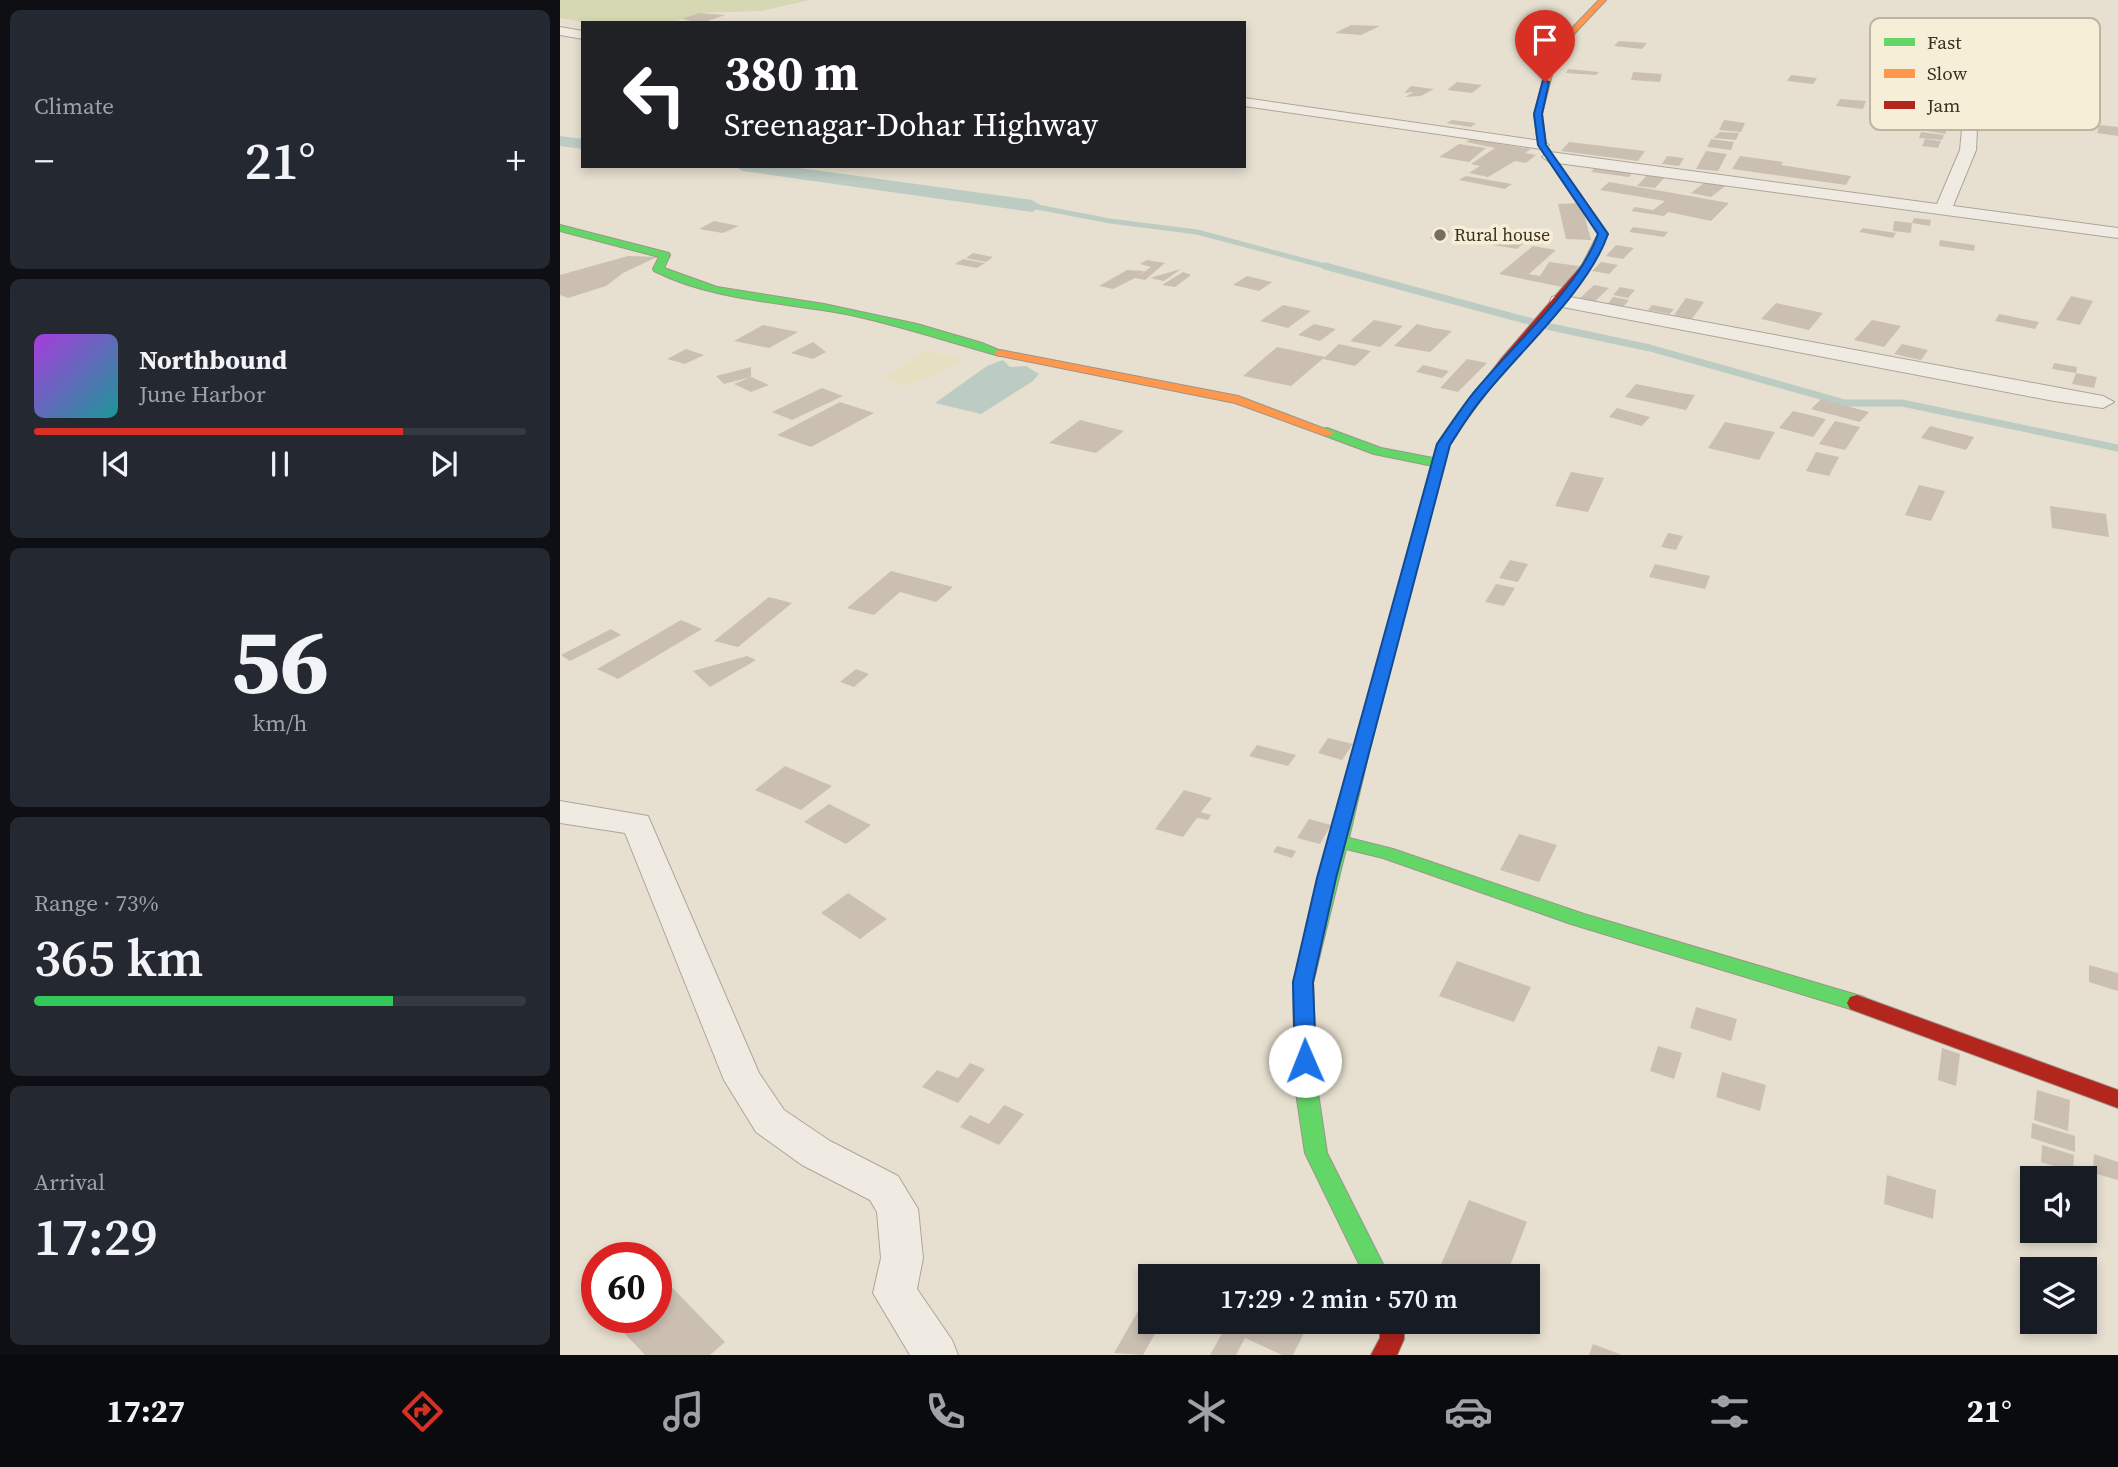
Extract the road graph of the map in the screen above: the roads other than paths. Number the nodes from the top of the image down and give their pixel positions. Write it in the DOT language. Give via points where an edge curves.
graph roads {
  1 [pos="1603,0"];
  2 [pos="560,31"];
  3 [pos="581,34"];
  4 [pos="1246,102"];
  5 [pos="1969,130"];
  6 [pos="1546,151"];
  7 [pos="1943,209"];
  8 [pos="560,228"];
  9 [pos="2118,233"];
  10 [pos="1557,304"];
  11 [pos="2103,402"];
  12 [pos="1438,464"];
  13 [pos="560,812"];
  14 [pos="1338,841"];
  15 [pos="2118,1099"];
  16 [pos="1371,1264"];
  17 [pos="1392,1334"];
  18 [pos="936,1355"];
  19 [pos="1384,1355"];
  1 -- 6 [label="main road" via="1555,50 1538,114"];
  2 -- 3 [label="street"];
  4 -- 6 [label="street"];
  5 -- 7 [label="street" via="1968,150"];
  6 -- 7 [label="street"];
  6 -- 10 [label="main road" via="1603,234 1597,252"];
  7 -- 9 [label="street"];
  8 -- 12 [label="main road" via="635,250 659,252 664,255 658,269 694,282 951,335 1014,358 1238,400 1378,451"];
  10 -- 11 [label="street" via="1714,328 1999,387"];
  10 -- 12 [label="main road" via="1516,347 1443,444"];
  12 -- 14 [label="main road"];
  13 -- 18 [label="street" via="637,824 743,1080 770,1121 816,1153 884,1188 897,1209 902,1258 895,1293"];
  14 -- 15 [label="main road" via="1387,853 1578,919 1825,991"];
  14 -- 16 [label="main road" via="1303,982 1306,1086 1316,1153"];
  17 -- 19 [label="main road"];
}
